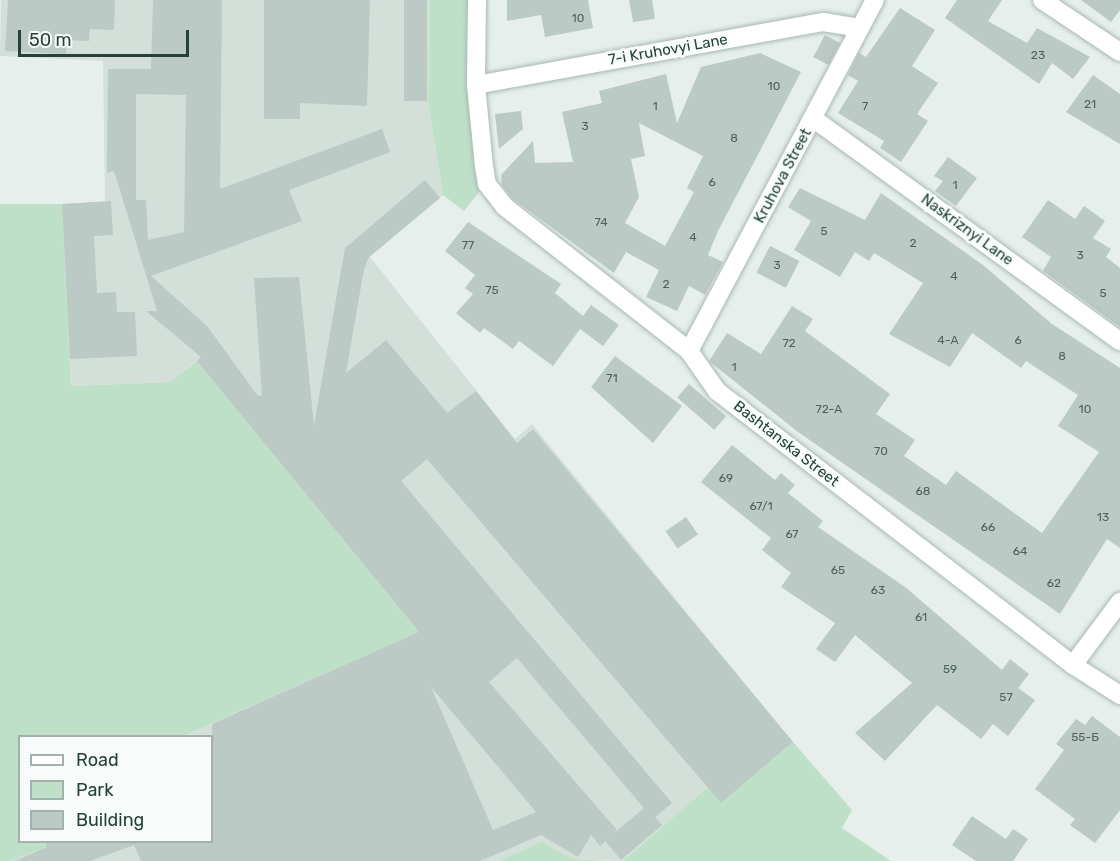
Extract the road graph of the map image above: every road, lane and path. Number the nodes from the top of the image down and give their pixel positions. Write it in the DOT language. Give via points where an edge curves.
graph roads {
  1 [pos="477,0"];
  2 [pos="875,0"];
  3 [pos="1042,0"];
  4 [pos="860,28"];
  5 [pos="1120,52"];
  6 [pos="476,85"];
  7 [pos="814,119"];
  8 [pos="1120,341"];
  9 [pos="689,351"];
  10 [pos="1120,602"];
  11 [pos="1072,665"];
  12 [pos="1120,695"];
  1 -- 6 [label="street, Bashtanska Street"];
  2 -- 4 [label="street, Kruhova Street"];
  3 -- 5 [label="street"];
  4 -- 6 [label="street, 7-i Kruhovyi Lane" via="823,22"];
  4 -- 7 [label="street, Kruhova Street"];
  6 -- 9 [label="street, Bashtanska Street" via="487,184 505,207"];
  7 -- 8 [label="street, Naskriznyi Lane"];
  7 -- 9 [label="street, Kruhova Street"];
  9 -- 11 [label="street, Bashtanska Street" via="717,391"];
  10 -- 11 [label="street"];
  11 -- 12 [label="street, Bashtanska Street"];
}
